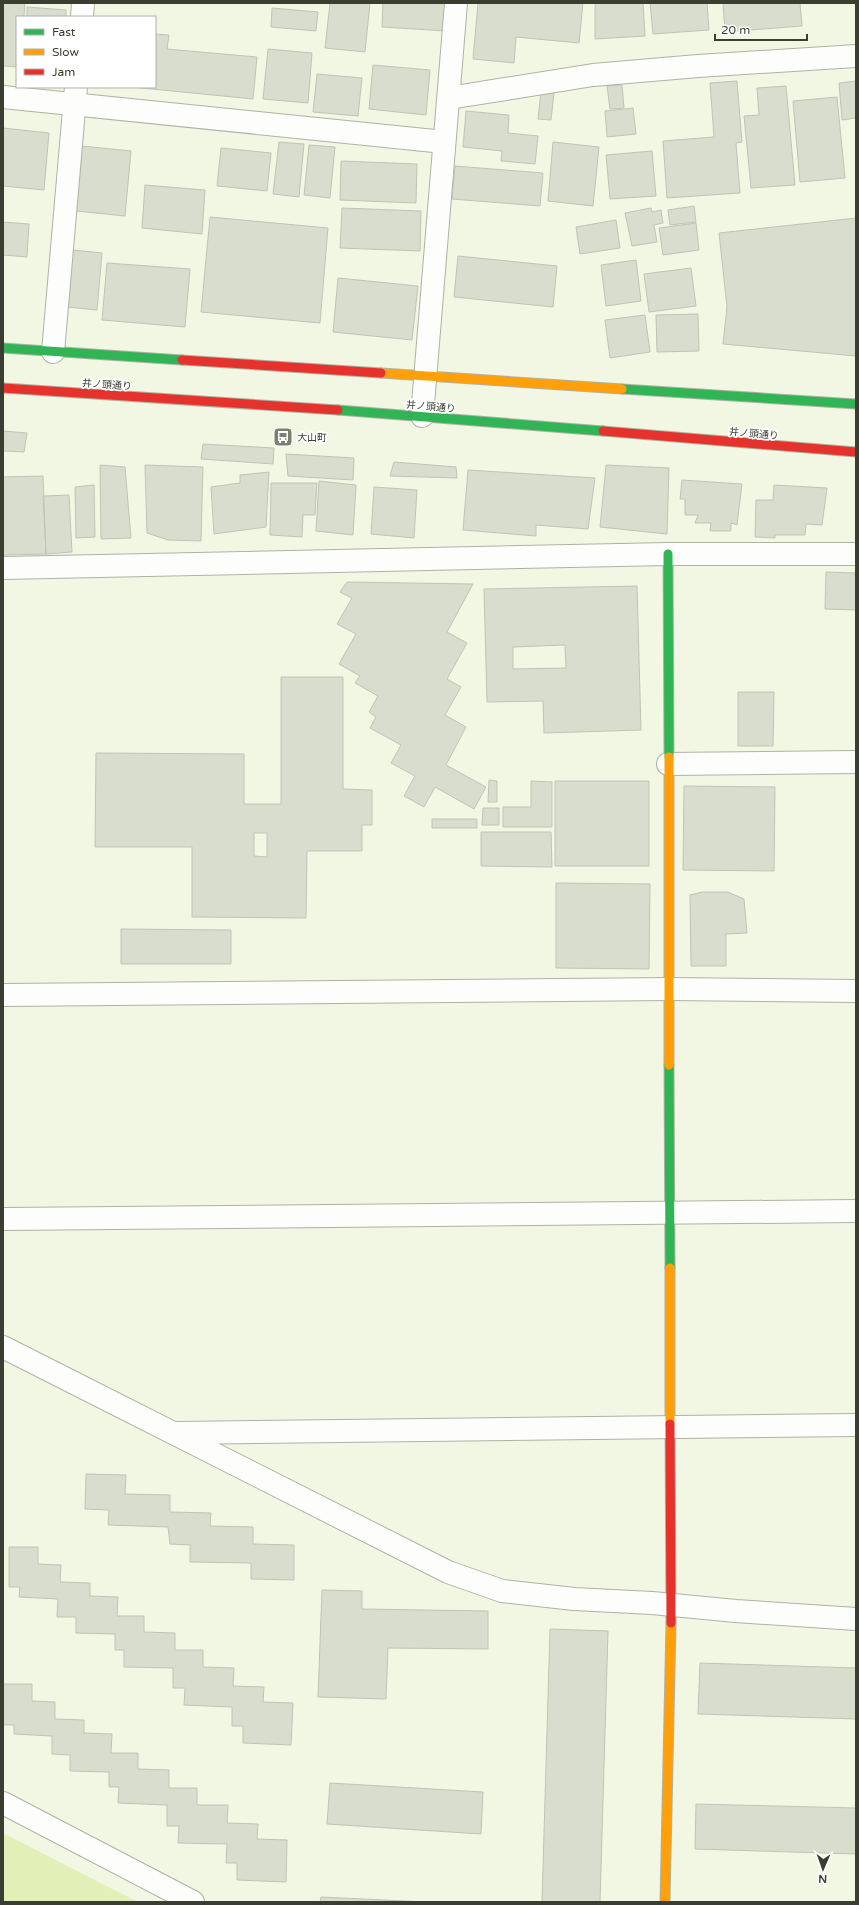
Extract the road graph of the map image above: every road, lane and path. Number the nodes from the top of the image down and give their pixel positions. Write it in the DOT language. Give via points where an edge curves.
graph roads {
  1 [pos="83,3"];
  2 [pos="456,3"];
  3 [pos="82,16"];
  4 [pos="856,56"];
  5 [pos="75,96"];
  6 [pos="3,97"];
  7 [pos="448,98"];
  8 [pos="444,142"];
  9 [pos="3,348"];
  10 [pos="53,352"];
  11 [pos="425,377"];
  12 [pos="3,388"];
  13 [pos="856,404"];
  14 [pos="422,416"];
  15 [pos="856,452"];
  16 [pos="668,554"];
  17 [pos="856,554"];
  18 [pos="3,568"];
  19 [pos="856,762"];
  20 [pos="668,764"];
  21 [pos="669,990"];
  22 [pos="856,991"];
  23 [pos="3,995"];
  24 [pos="856,1211"];
  25 [pos="669,1214"];
  26 [pos="3,1219"];
  27 [pos="3,1347"];
  28 [pos="856,1425"];
  29 [pos="670,1427"];
  30 [pos="173,1433"];
  31 [pos="671,1604"];
  32 [pos="856,1619"];
  33 [pos="3,1803"];
  34 [pos="194,1902"];
  35 [pos="665,1902"];
  1 -- 3 [label="street"];
  2 -- 7 [label="street"];
  4 -- 7 [label="street" via="592,75"];
  5 -- 6 [label="street"];
  5 -- 8 [label="street"];
  5 -- 10 [label="street"];
  7 -- 8 [label="street"];
  8 -- 11 [label="street"];
  9 -- 10 [label="main road"];
  10 -- 11 [label="main road"];
  11 -- 13 [label="main road"];
  11 -- 14 [label="street"];
  12 -- 14 [label="main road, 井ノ頭通り"];
  14 -- 15 [label="main road, 井ノ頭通り"];
  16 -- 17 [label="street"];
  16 -- 18 [label="street"];
  16 -- 20 [label="main road"];
  19 -- 20 [label="street"];
  20 -- 21 [label="main road"];
  21 -- 22 [label="street"];
  21 -- 23 [label="street"];
  21 -- 25 [label="main road"];
  24 -- 25 [label="street"];
  25 -- 26 [label="street"];
  25 -- 29 [label="main road"];
  27 -- 30 [label="street"];
  28 -- 29 [label="street"];
  29 -- 30 [label="street"];
  29 -- 31 [label="main road"];
  30 -- 31 [label="street" via="448,1572 502,1591 574,1599"];
  31 -- 32 [label="street"];
  31 -- 35 [label="main road"];
  33 -- 34 [label="street"];
}
